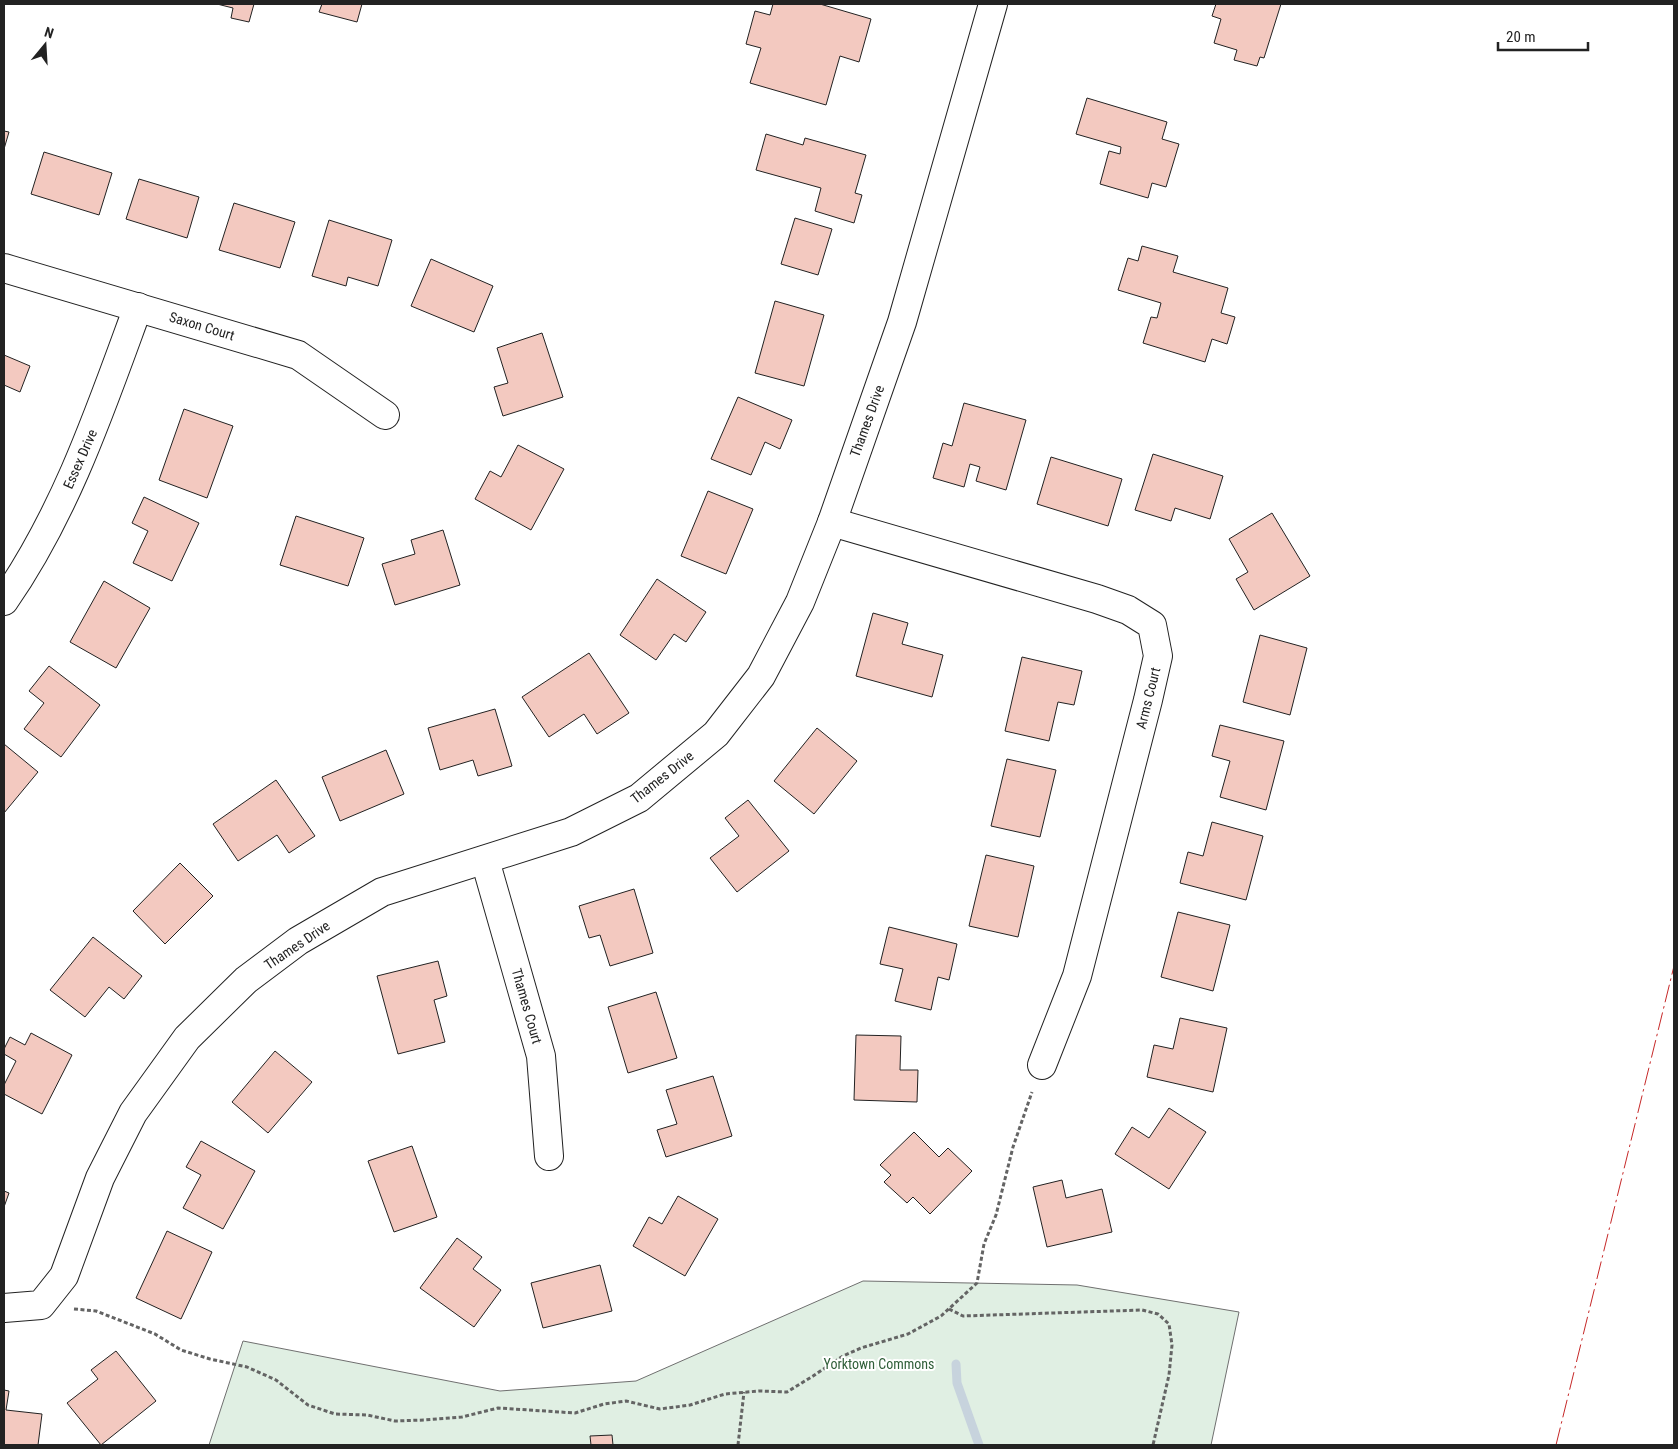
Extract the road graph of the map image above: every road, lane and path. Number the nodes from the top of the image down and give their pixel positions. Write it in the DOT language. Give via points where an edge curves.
graph roads {
  1 [pos="994,4"];
  2 [pos="4,268"];
  3 [pos="138,307"];
  4 [pos="385,416"];
  5 [pos="832,522"];
  6 [pos="4,601"];
  7 [pos="485,860"];
  8 [pos="1042,1064"];
  9 [pos="549,1156"];
  10 [pos="41,1305"];
  11 [pos="4,1308"];
  12 [pos="949,1309"];
  13 [pos="744,1392"];
  14 [pos="738,1445"];
  15 [pos="1153,1445"];
  1 -- 5 [label="street, Thames Drive" via="902,322"];
  2 -- 3 [label="street, Saxon Court"];
  3 -- 4 [label="street, Saxon Court" via="298,354"];
  3 -- 6 [label="street, Essex Drive" via="97,421 60,506"];
  5 -- 7 [label="street, Thames Drive" via="800,602 761,676 716,734 639,798 570,832"];
  5 -- 8 [label="street, Arms Court" via="1097,599 1128,610 1152,625 1158,656 1148,700 1077,976"];
  7 -- 9 [label="street, Thames Court" via="541,1056"];
  7 -- 10 [label="street, Thames Drive" via="382,892 298,941 246,980 187,1038 133,1113 100,1178 64,1276"];
  8 -- 12 [label="path" via="1013,1147 996,1215 984,1244 977,1283"];
  10 -- 11 [label="street"];
  10 -- 13 [label="path" via="96,1311 155,1334 181,1350 247,1367 276,1380 308,1405 335,1414 367,1415 395,1421 462,1417 498,1408 575,1413 626,1401 660,1408 690,1405 725,1394"];
  12 -- 13 [label="path" via="908,1334 843,1356 787,1392"];
  12 -- 15 [label="path" via="963,1316 1142,1310 1158,1314 1169,1324 1172,1345 1169,1375"];
  13 -- 14 [label="path"];
}
